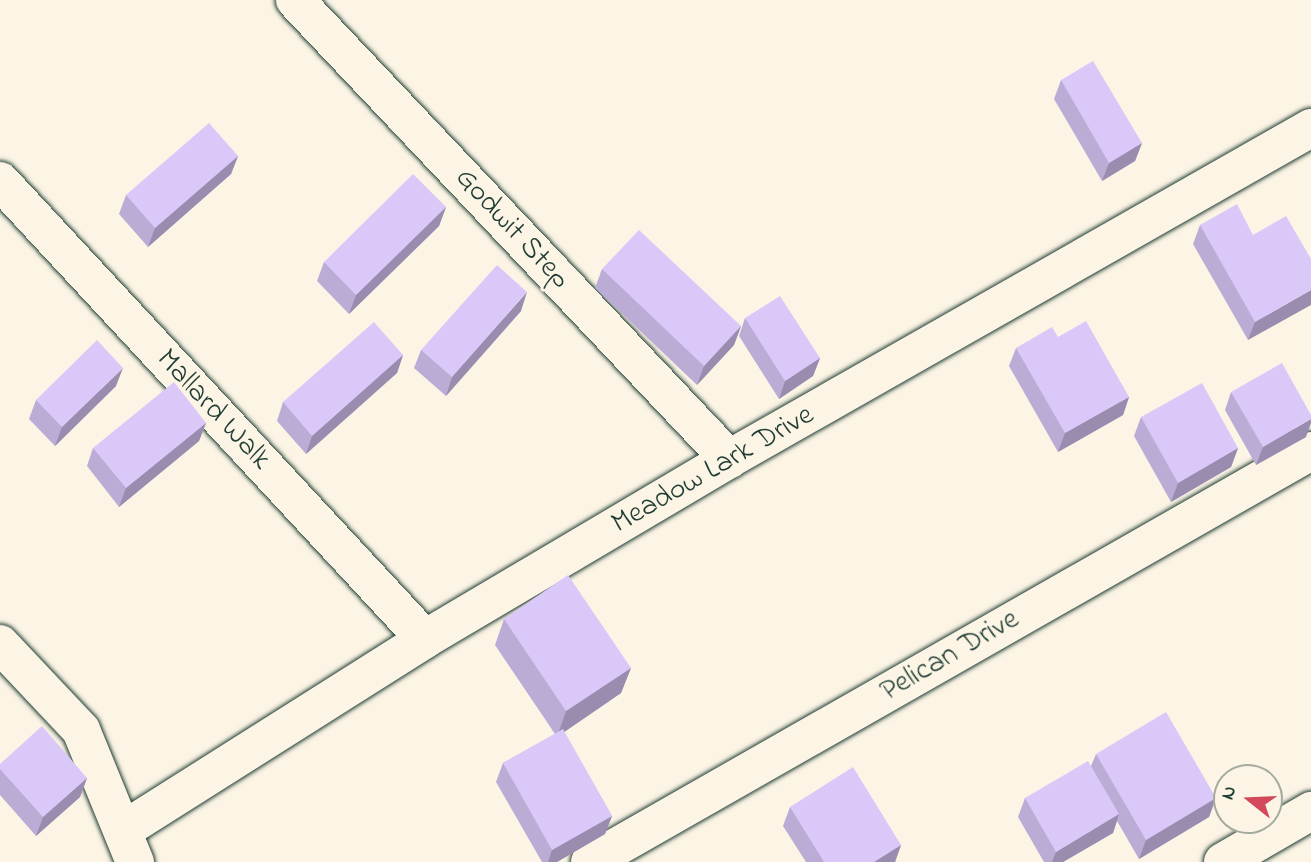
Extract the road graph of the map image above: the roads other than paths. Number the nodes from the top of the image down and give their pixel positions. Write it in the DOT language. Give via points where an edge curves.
graph roads {
  1 [pos="295,0"];
  2 [pos="1311,128"];
  3 [pos="0,181"];
  4 [pos="1311,451"];
  5 [pos="729,459"];
  6 [pos="425,639"];
  7 [pos="0,644"];
  8 [pos="1311,811"];
  9 [pos="130,845"];
  10 [pos="590,862"];
  11 [pos="1223,862"];
  1 -- 5 [label="street, Godwit Step"];
  2 -- 5 [label="street, Meadow Lark Drive"];
  3 -- 6 [label="street, Mallard Walk"];
  4 -- 10 [label="street, Pelican Drive"];
  5 -- 6 [label="street, Meadow Lark Drive"];
  6 -- 9 [label="street, Meadow Lark Drive"];
  7 -- 9 [label="street" via="81,730"];
  8 -- 11 [label="street"];
}
